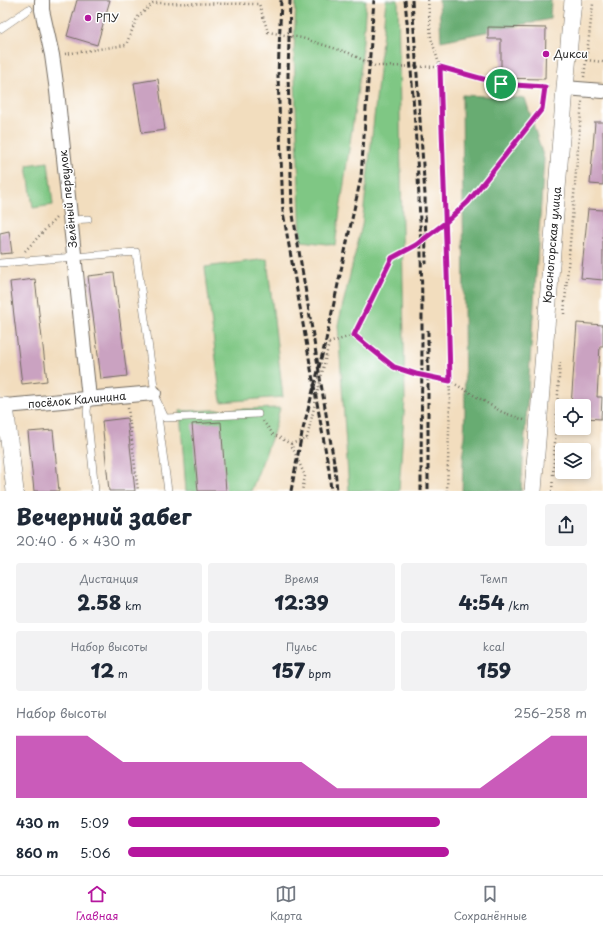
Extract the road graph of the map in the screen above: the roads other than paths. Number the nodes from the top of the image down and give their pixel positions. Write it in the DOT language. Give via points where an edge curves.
graph roads {
  1 [pos="42,0"];
  2 [pos="573,0"];
  3 [pos="29,9"];
  4 [pos="0,29"];
  5 [pos="561,88"];
  6 [pos="603,91"];
  7 [pos="88,219"];
  8 [pos="71,220"];
  9 [pos="74,257"];
  10 [pos="0,263"];
  11 [pos="154,393"];
  12 [pos="89,398"];
  13 [pos="2,406"];
  14 [pos="258,414"];
  15 [pos="15,491"];
  16 [pos="95,491"];
  17 [pos="168,491"];
  18 [pos="533,491"];
  1 -- 8 [label="street, Зелёный переулок" via="52,55"];
  2 -- 5 [label="street, Красногорская улица"];
  3 -- 4 [label="lane"];
  5 -- 6 [label="street"];
  5 -- 18 [label="street, Красногорская улица"];
  7 -- 8 [label="lane"];
  8 -- 9 [label="street, Зелёный переулок"];
  9 -- 10 [label="lane"];
  9 -- 11 [label="lane" via="136,252"];
  9 -- 12 [label="street, Зелёный переулок"];
  11 -- 12 [label="street, посёлок Калинина"];
  11 -- 14 [label="lane" via="165,418"];
  11 -- 17 [label="lane"];
  12 -- 13 [label="street, посёлок Калинина"];
  12 -- 16 [label="lane"];
  13 -- 15 [label="street"];
}
